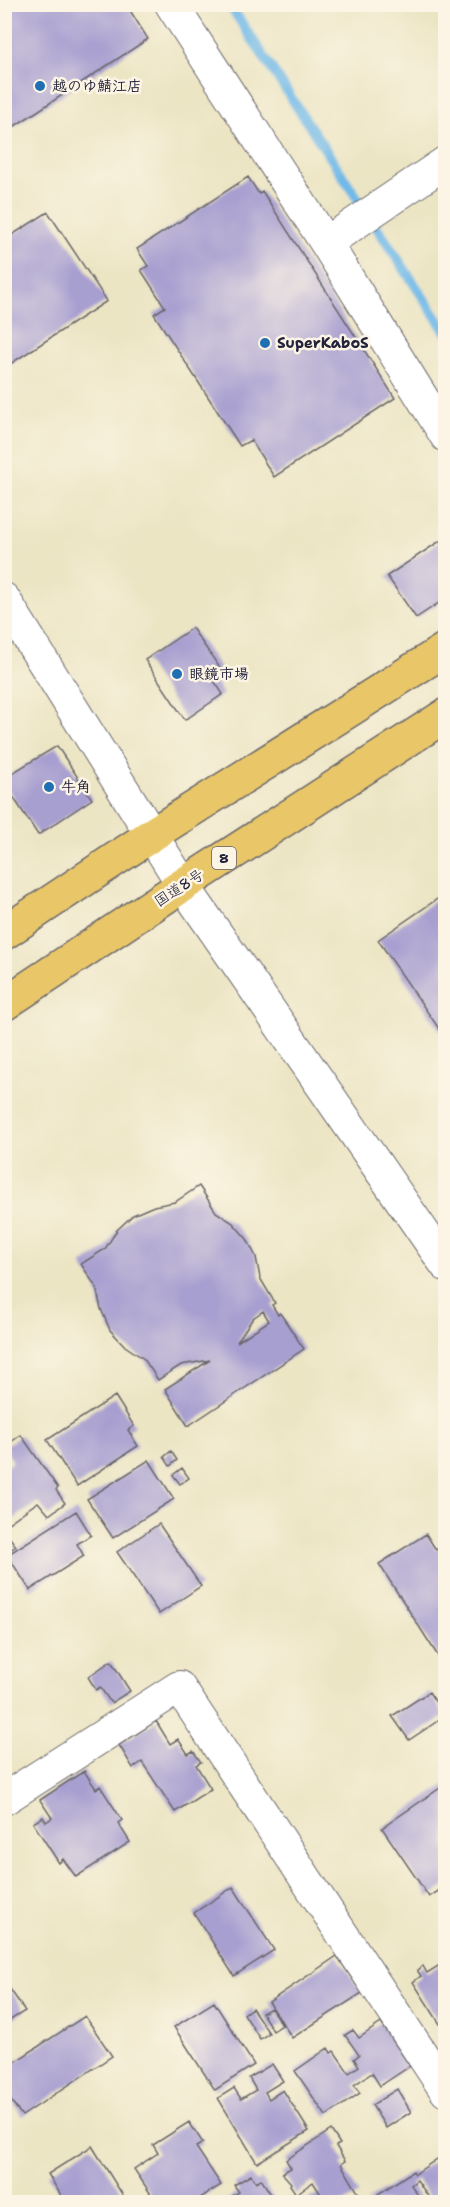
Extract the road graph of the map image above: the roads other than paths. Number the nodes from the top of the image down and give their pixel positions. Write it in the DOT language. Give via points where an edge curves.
graph roads {
  1 [pos="171,4"];
  2 [pos="446,162"];
  3 [pos="326,243"];
  4 [pos="446,436"];
  5 [pos="4,599"];
  6 [pos="446,649"];
  7 [pos="446,715"];
  8 [pos="153,834"];
  9 [pos="183,885"];
  10 [pos="4,933"];
  11 [pos="4,1004"];
  12 [pos="446,1265"];
  13 [pos="4,1799"];
  14 [pos="446,2091"];
  1 -- 3 [label="street"];
  2 -- 3 [label="street"];
  3 -- 4 [label="street"];
  5 -- 8 [label="street"];
  6 -- 8 [label="highway"];
  7 -- 9 [label="highway, 国道8号 / 8"];
  8 -- 9 [label="street"];
  8 -- 10 [label="highway"];
  9 -- 11 [label="highway, 国道8号 / 8"];
  9 -- 12 [label="street"];
  13 -- 14 [label="street" via="179,1687"];
}
